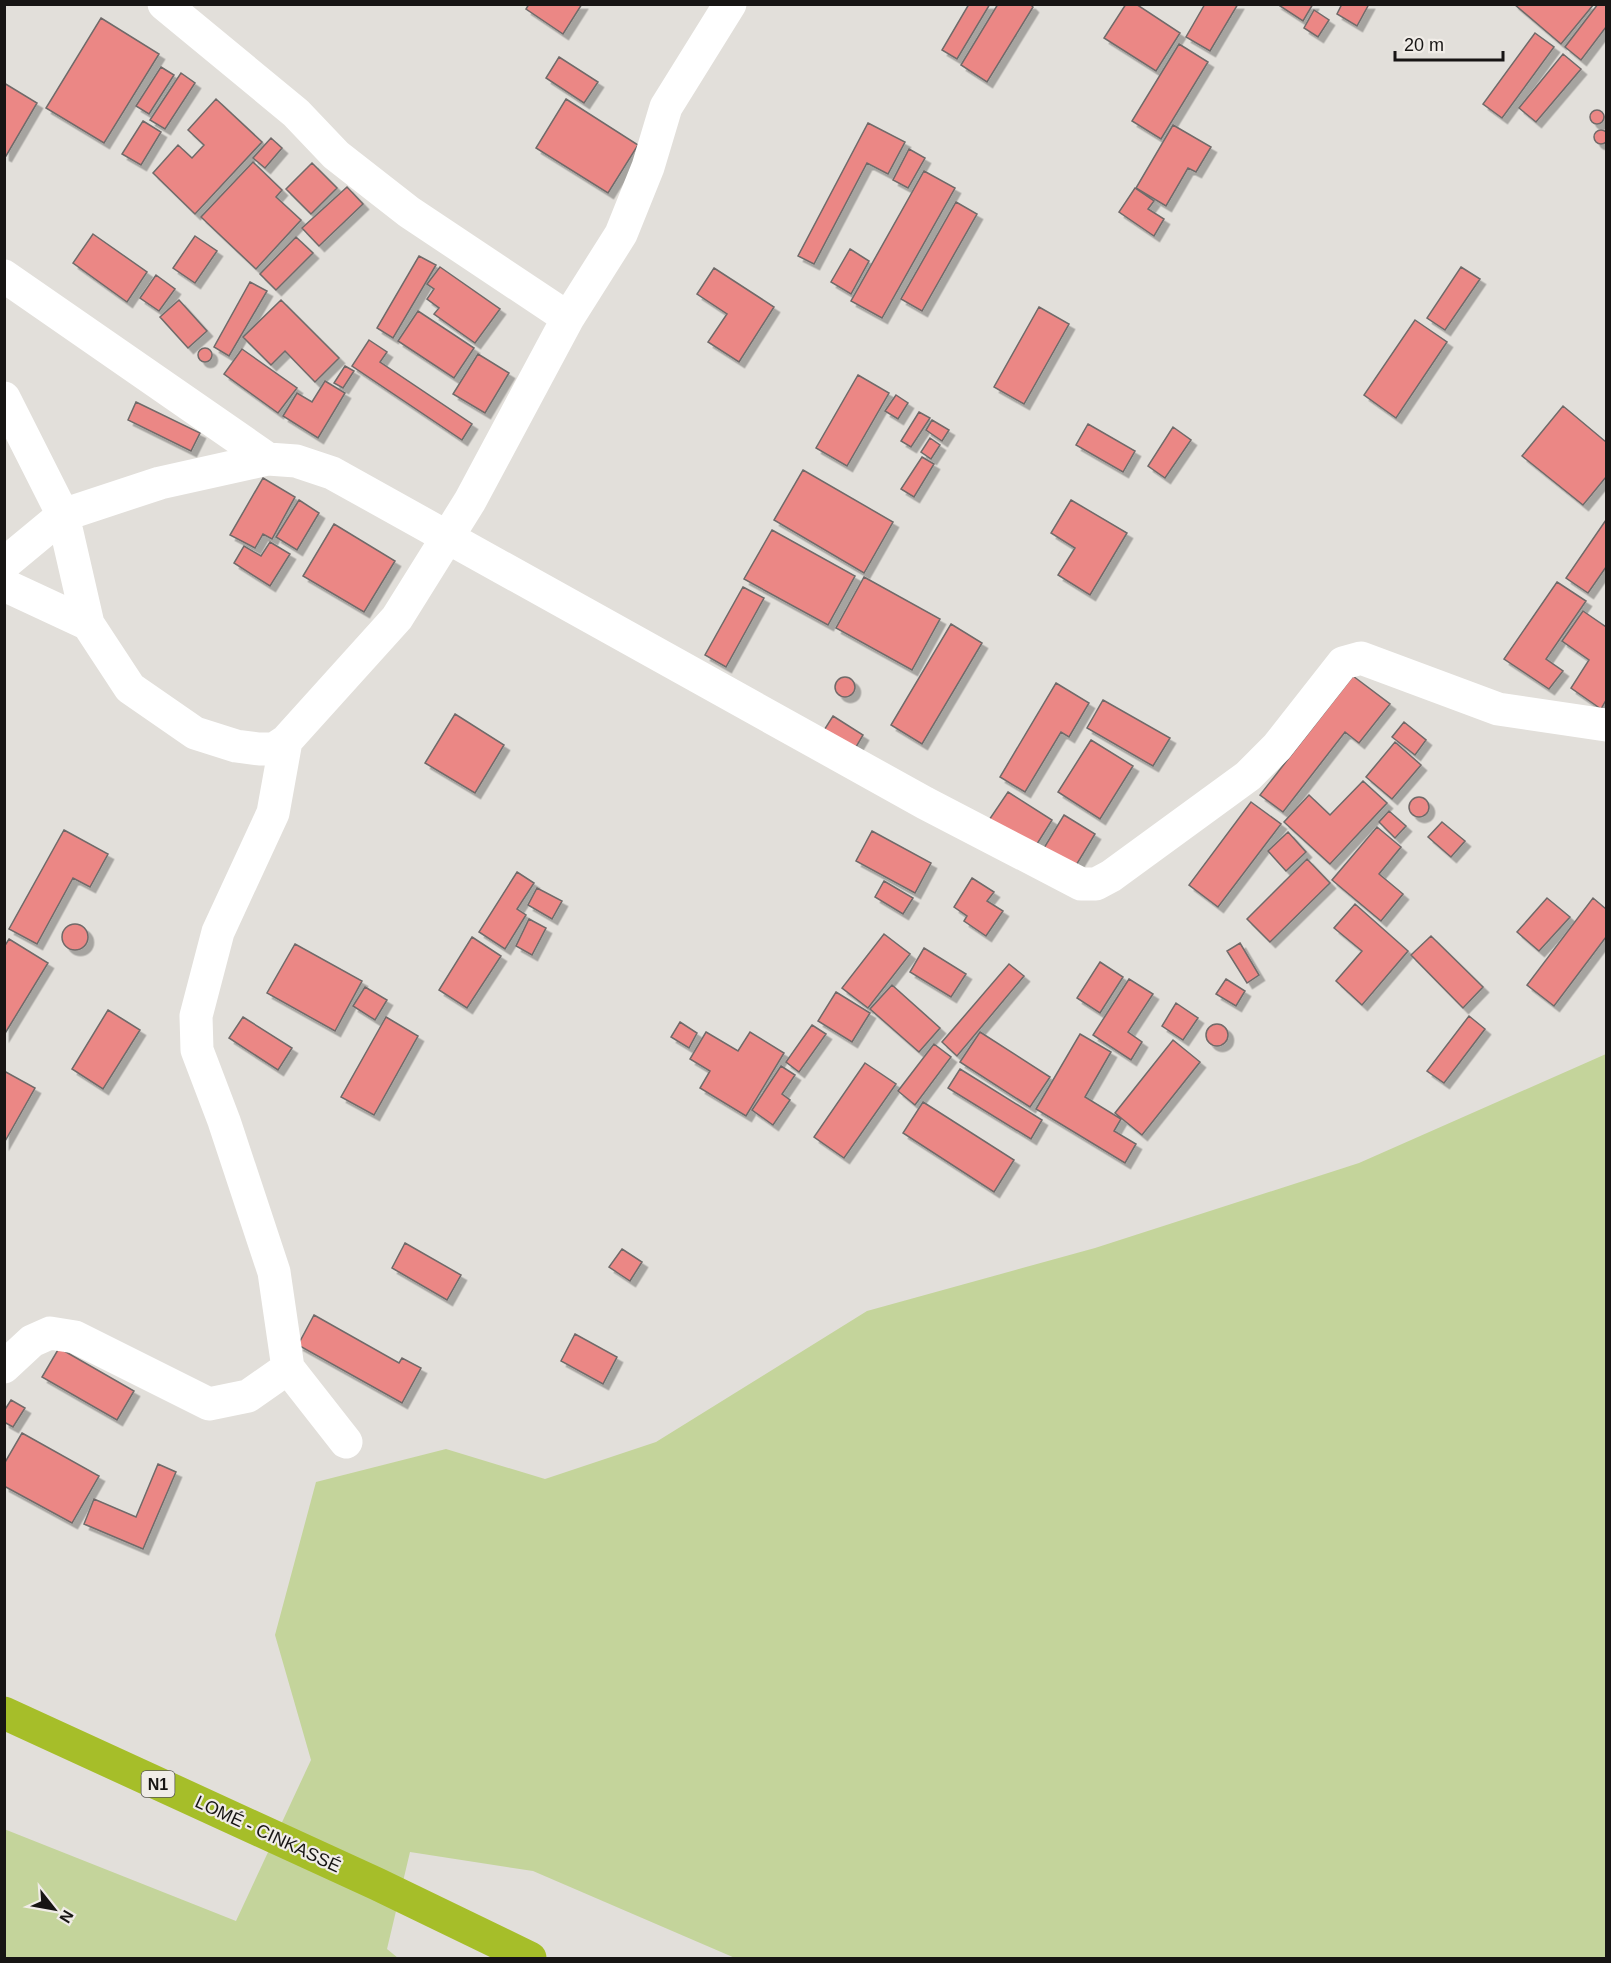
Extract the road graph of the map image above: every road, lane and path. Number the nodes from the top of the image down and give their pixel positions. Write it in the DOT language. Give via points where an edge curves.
graph roads {
  1 [pos="164,4"];
  2 [pos="730,4"];
  3 [pos="4,276"];
  4 [pos="568,318"];
  5 [pos="4,398"];
  6 [pos="268,459"];
  7 [pos="63,515"];
  8 [pos="448,537"];
  9 [pos="4,564"];
  10 [pos="4,585"];
  11 [pos="88,624"];
  12 [pos="1606,725"];
  13 [pos="286,741"];
  14 [pos="4,1367"];
  15 [pos="288,1368"];
  16 [pos="346,1442"];
  17 [pos="4,1713"];
  18 [pos="530,1959"];
  1 -- 4 [label="street" via="296,113 336,155 409,212"];
  2 -- 4 [label="street" via="666,107 648,167 621,234"];
  3 -- 6 [label="street"];
  4 -- 8 [label="street"];
  5 -- 7 [label="street"];
  6 -- 7 [label="street" via="160,483"];
  6 -- 8 [label="street" via="296,462 332,473"];
  7 -- 9 [label="street"];
  7 -- 11 [label="street"];
  8 -- 12 [label="street" via="925,803 1080,884 1096,884 1111,876 1248,776 1277,747 1343,663 1361,658 1498,709"];
  8 -- 13 [label="street" via="397,618"];
  10 -- 11 [label="street"];
  11 -- 13 [label="street" via="130,688 195,734 259,749 274,749"];
  13 -- 15 [label="street" via="273,813 218,933 196,1016 196,1050 224,1120 274,1272"];
  14 -- 15 [label="street" via="32,1341 50,1333 75,1337 209,1404 248,1396"];
  15 -- 16 [label="street"];
  17 -- 18 [label="highway, LOMÉ - CINKASSÉ / N1" via="377,1884"];
}
